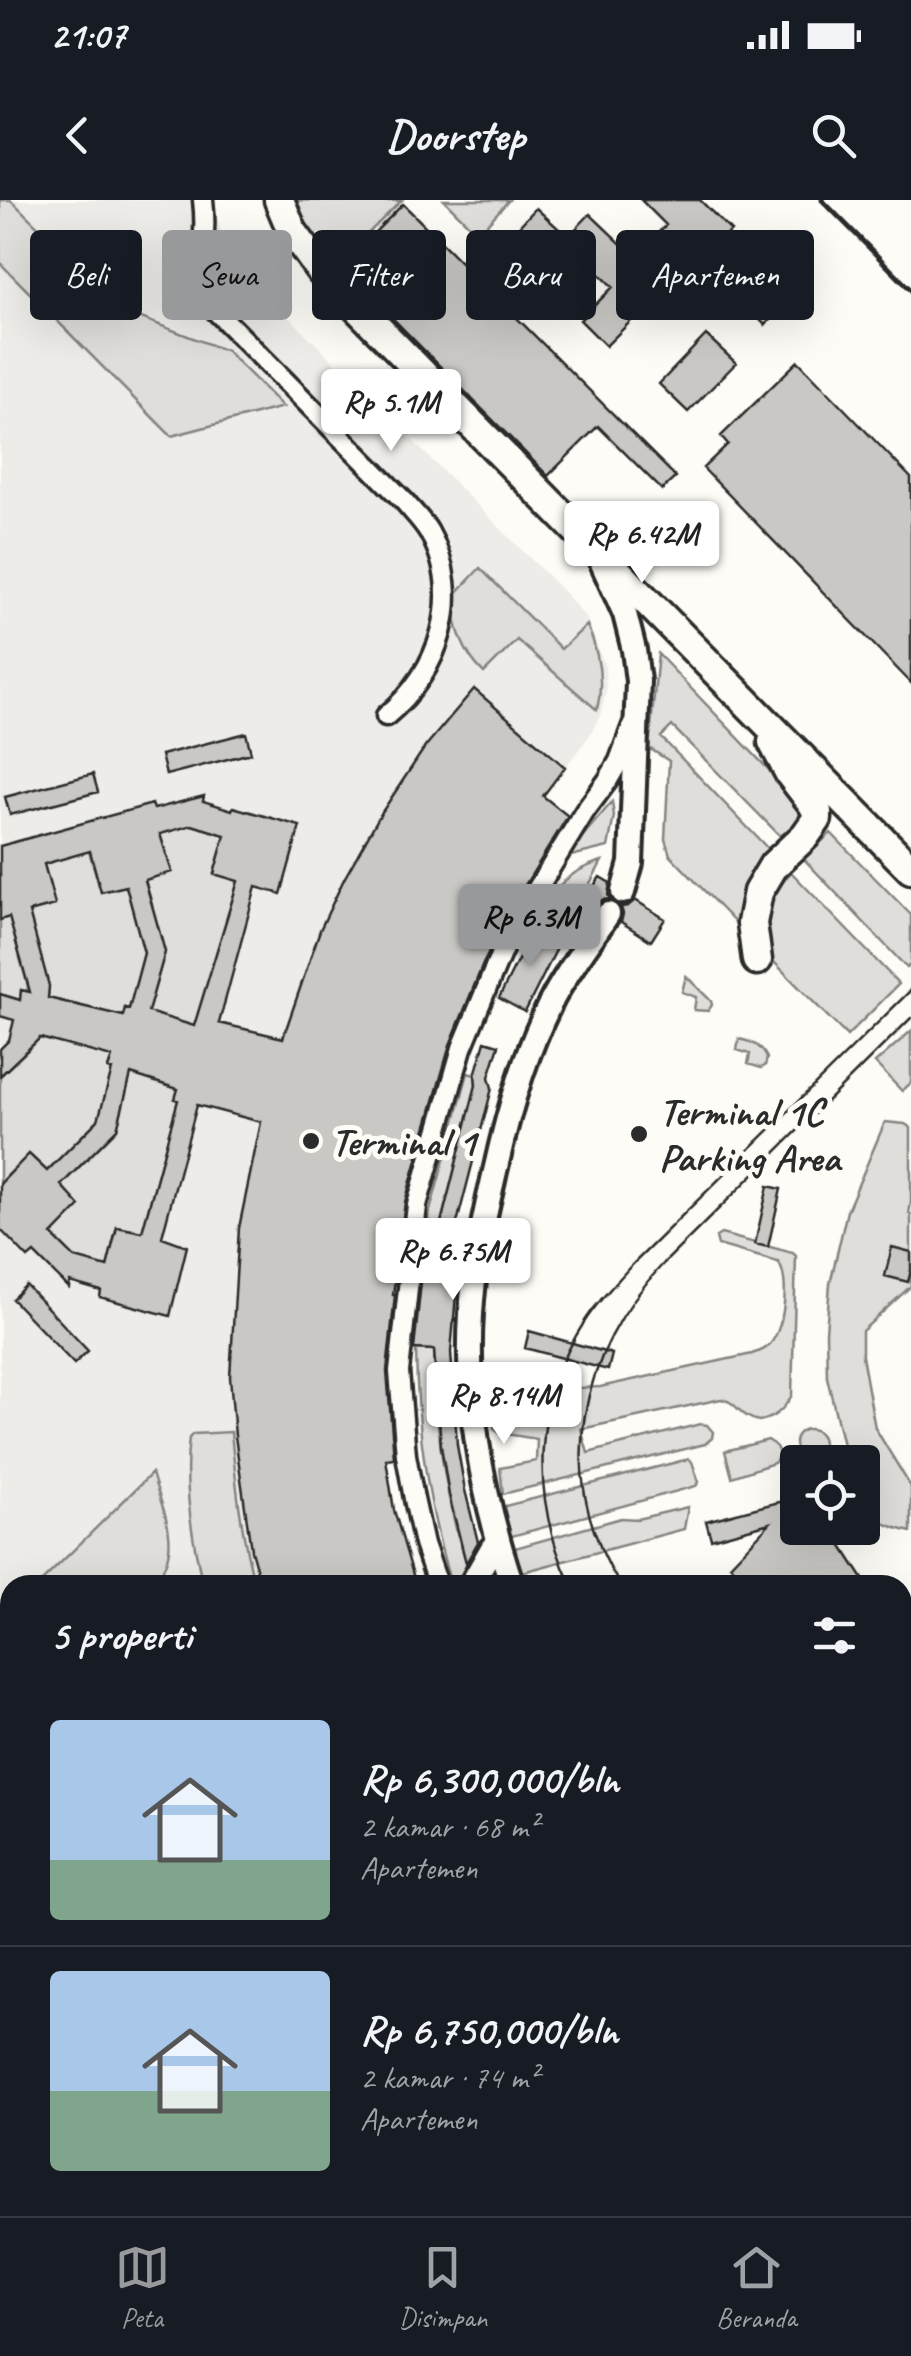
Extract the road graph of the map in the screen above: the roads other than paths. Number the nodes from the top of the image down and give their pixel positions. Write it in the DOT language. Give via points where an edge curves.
graph roads {
  1 [pos="204,200"];
  2 [pos="279,200"];
  3 [pos="593,544"];
  4 [pos="637,707"];
  5 [pos="760,715"];
  6 [pos="386,716"];
  7 [pos="911,869"];
  8 [pos="622,892"];
  9 [pos="608,914"];
  10 [pos="757,960"];
  11 [pos="498,1543"];
  12 [pos="435,1575"];
  13 [pos="477,1575"];
  14 [pos="509,1575"];
  1 -- 6 [label="street" via="205,242 193,288 404,501 436,549 446,590 438,646 418,682"];
  2 -- 3 [label="main road" via="292,232 321,271"];
  3 -- 4 [label="street" via="625,614"];
  3 -- 5 [label="main road"];
  4 -- 8 [label="street" via="631,863"];
  4 -- 12 [label="street" via="608,780 502,951 462,1048 417,1205 399,1372 406,1455"];
  5 -- 7 [label="main road"];
  5 -- 10 [label="main road" via="817,812 814,825 763,882 752,922"];
  9 -- 11 [label="street" via="540,1026 480,1234 470,1372"];
  11 -- 13 [label="street"];
  11 -- 14 [label="street"];
}
